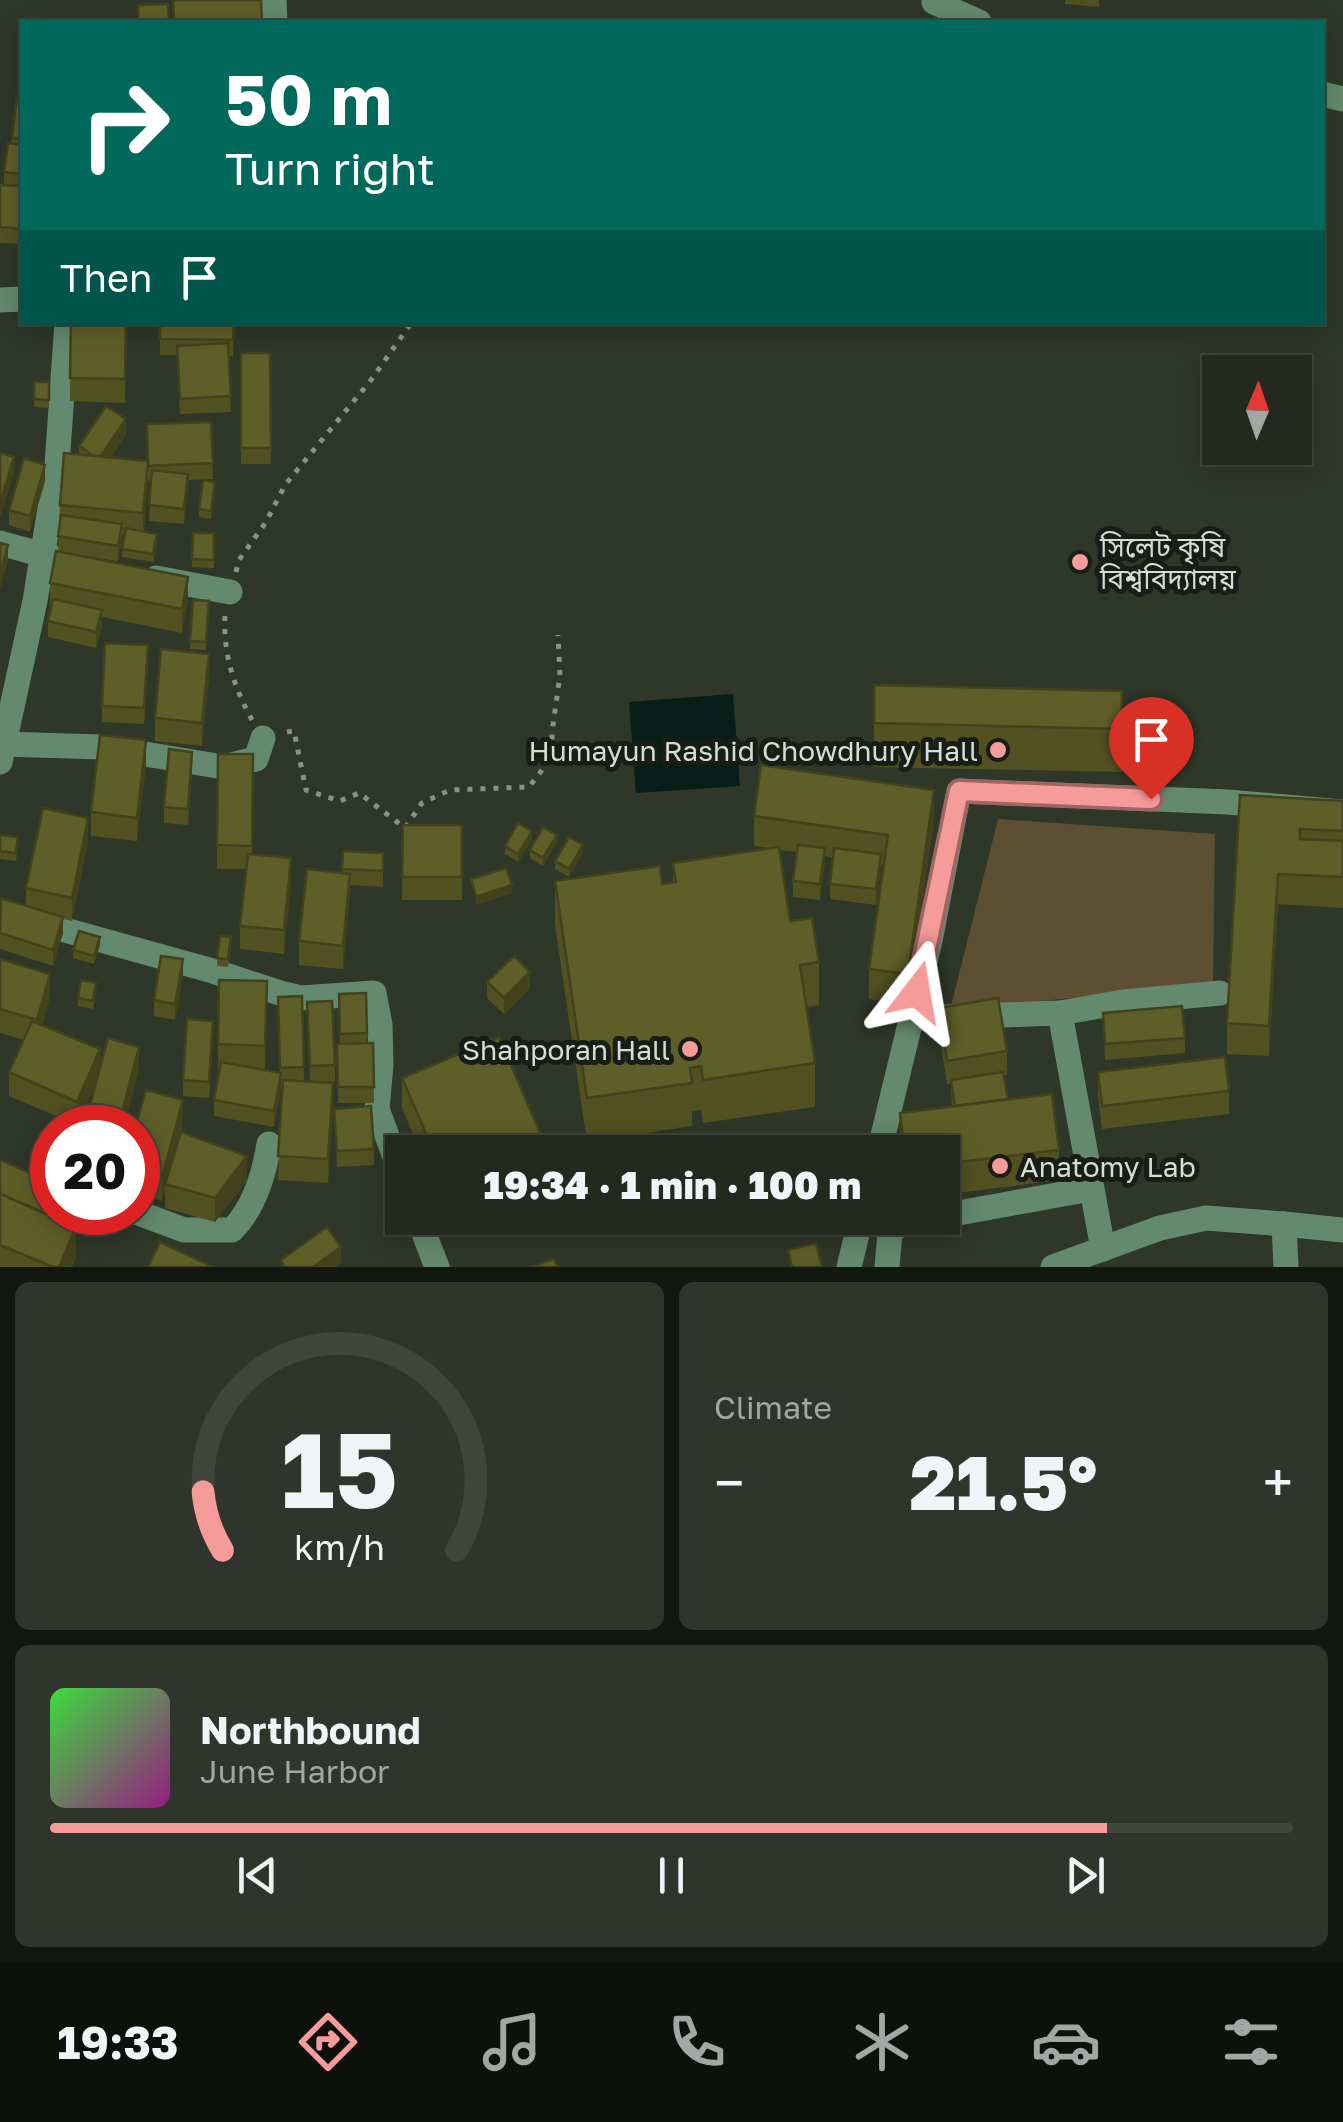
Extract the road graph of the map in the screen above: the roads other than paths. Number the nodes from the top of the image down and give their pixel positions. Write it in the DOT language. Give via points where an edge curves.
graph roads {
  1 [pos="934,2"];
  2 [pos="974,20"];
  3 [pos="67,325"];
  4 [pos="0,543"];
  5 [pos="42,556"];
  6 [pos="80,564"];
  7 [pos="136,574"];
  8 [pos="230,592"];
  9 [pos="263,738"];
  10 [pos="1,750"];
  11 [pos="1343,812"];
  12 [pos="0,912"];
  13 [pos="1220,993"];
  14 [pos="1060,1013"];
  15 [pos="911,1018"];
  16 [pos="387,1135"];
  17 [pos="883,1135"];
  18 [pos="269,1144"];
  19 [pos="1090,1189"];
  20 [pos="960,1213"];
  21 [pos="160,1221"];
  22 [pos="1284,1224"];
  23 [pos="1343,1230"];
  24 [pos="425,1235"];
  25 [pos="857,1235"];
  26 [pos="890,1235"];
  27 [pos="1103,1249"];
  28 [pos="437,1267"];
  29 [pos="849,1267"];
  30 [pos="887,1267"];
  31 [pos="1053,1267"];
  32 [pos="1286,1267"];
  1 -- 2 [label="street"];
  3 -- 5 [label="street" via="57,465"];
  4 -- 5 [label="street"];
  5 -- 6 [label="street"];
  5 -- 10 [label="street"];
  7 -- 8 [label="street"];
  9 -- 10 [label="street" via="256,759 223,767 104,747"];
  11 -- 15 [label="street" via="959,791"];
  12 -- 16 [label="street" via="280,994 374,994 382,1065 377,1109"];
  13 -- 14 [label="street"];
  14 -- 15 [label="street"];
  14 -- 19 [label="street"];
  15 -- 17 [label="street"];
  18 -- 21 [label="street" via="246,1216 232,1230 184,1230"];
  19 -- 20 [label="street"];
  19 -- 27 [label="street"];
  22 -- 23 [label="street"];
  22 -- 27 [label="street" via="1206,1218"];
  22 -- 32 [label="street"];
  24 -- 28 [label="street"];
  25 -- 29 [label="street"];
  26 -- 30 [label="street"];
  27 -- 31 [label="street"];
}
